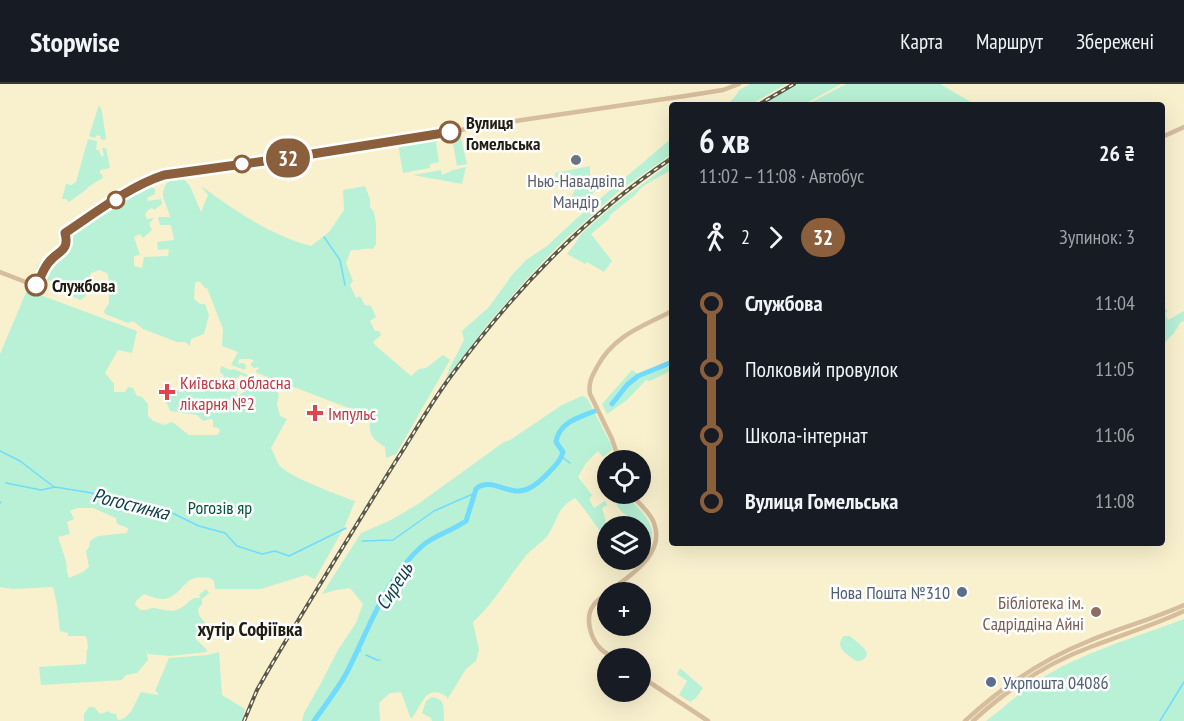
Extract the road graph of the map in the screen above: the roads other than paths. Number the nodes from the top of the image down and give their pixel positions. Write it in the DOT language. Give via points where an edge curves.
graph roads {
  1 [pos="739,84"];
  2 [pos="1184,127"];
  3 [pos="1165,136"];
  4 [pos="0,272"];
  5 [pos="669,313"];
  6 [pos="616,450"];
  7 [pos="638,504"];
  8 [pos="622,582"];
  9 [pos="597,601"];
  10 [pos="1184,605"];
  11 [pos="1184,611"];
  12 [pos="601,648"];
  13 [pos="651,683"];
  14 [pos="708,721"];
  15 [pos="965,721"];
  16 [pos="973,721"];
  1 -- 4 [label="main road" via="723,90 164,175 135,188 65,233 64,249 50,260 36,286"];
  2 -- 3 [label="main road"];
  5 -- 6 [label="main road" via="612,345 591,377 589,392"];
  7 -- 8 [label="main road" via="653,522 655,540 645,563"];
  9 -- 12 [label="main road" via="589,619 592,635"];
  10 -- 15 [label="main road" via="1043,663"];
  11 -- 16 [label="main road" via="1092,646 1047,668"];
  13 -- 14 [label="main road"];
}
